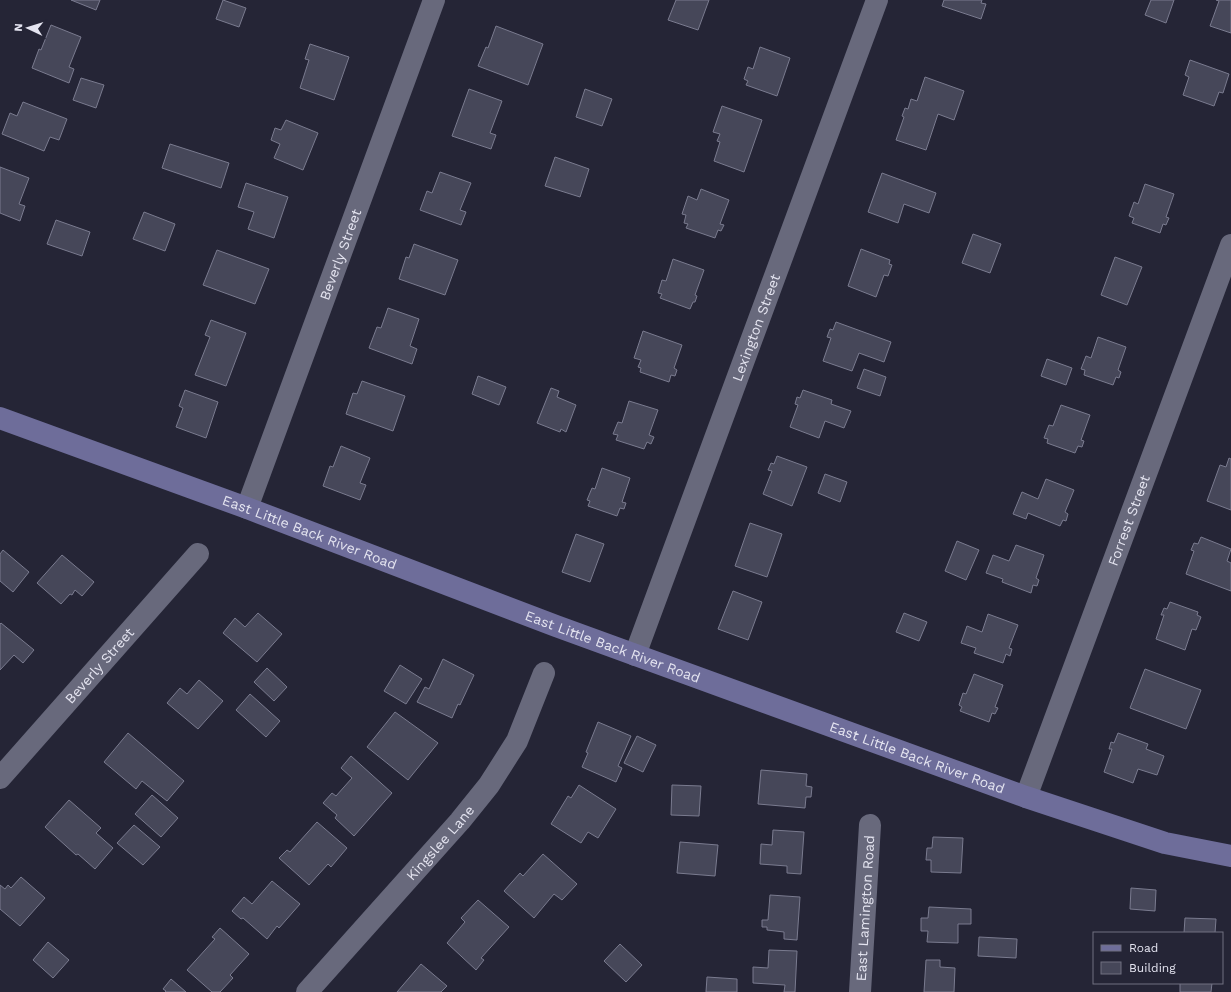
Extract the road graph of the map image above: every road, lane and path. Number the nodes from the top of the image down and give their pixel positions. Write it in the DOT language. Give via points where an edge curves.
graph roads {
  1 [pos="434,0"];
  2 [pos="877,0"];
  3 [pos="1231,245"];
  4 [pos="0,418"];
  5 [pos="247,508"];
  6 [pos="198,554"];
  7 [pos="635,656"];
  8 [pos="544,674"];
  9 [pos="0,778"];
  10 [pos="1026,797"];
  11 [pos="870,825"];
  12 [pos="1231,856"];
  13 [pos="307,992"];
  14 [pos="860,992"];
  1 -- 5 [label="street, Beverly Street"];
  2 -- 7 [label="street, Lexington Street"];
  3 -- 10 [label="street, Forrest Street"];
  4 -- 5 [label="street, East Little Back River Road"];
  5 -- 7 [label="street, East Little Back River Road"];
  6 -- 9 [label="street, Beverly Street"];
  7 -- 10 [label="street, East Little Back River Road"];
  8 -- 13 [label="street, Kingslee Lane" via="517,740 489,785"];
  10 -- 12 [label="street, East Little Back River Road" via="1165,843"];
  11 -- 14 [label="street, East Lamington Road"];
}
